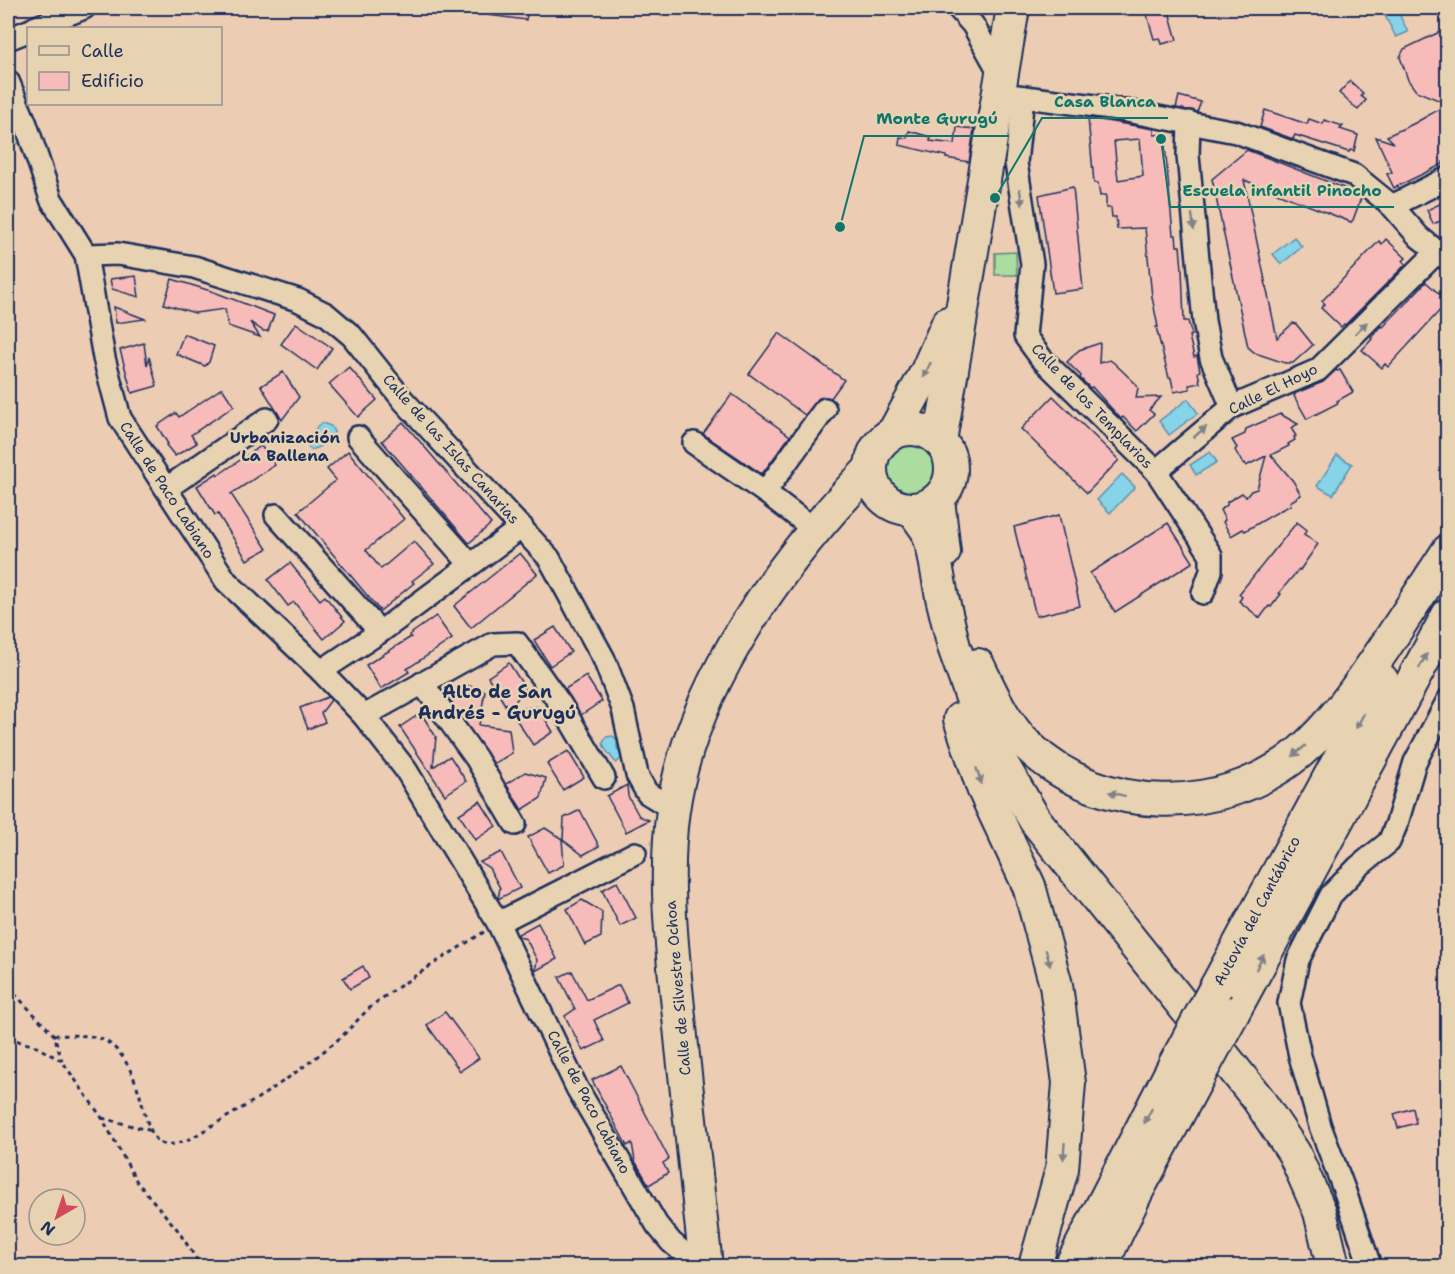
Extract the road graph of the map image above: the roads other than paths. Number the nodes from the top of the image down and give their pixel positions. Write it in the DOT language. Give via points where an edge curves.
graph roads {
  1 [pos="84,8"];
  2 [pos="958,8"];
  3 [pos="1013,8"];
  4 [pos="37,27"];
  5 [pos="27,31"];
  6 [pos="8,39"];
  7 [pos="8,81"];
  8 [pos="1007,88"];
  9 [pos="1189,122"];
  10 [pos="1448,178"];
  11 [pos="1392,206"];
  12 [pos="86,255"];
  13 [pos="1442,256"];
  14 [pos="966,278"];
  15 [pos="1232,407"];
  16 [pos="825,409"];
  17 [pos="267,419"];
  18 [pos="894,432"];
  19 [pos="358,437"];
  20 [pos="940,441"];
  21 [pos="694,443"];
  22 [pos="870,469"];
  23 [pos="1156,471"];
  24 [pos="167,488"];
  25 [pos="765,492"];
  26 [pos="912,503"];
  27 [pos="276,515"];
  28 [pos="522,527"];
  29 [pos="815,530"];
  30 [pos="1448,551"];
  31 [pos="1448,558"];
  32 [pos="470,564"];
  33 [pos="945,564"];
  34 [pos="1203,592"];
  35 [pos="942,597"];
  36 [pos="1448,615"];
  37 [pos="380,632"];
  38 [pos="960,662"];
  39 [pos="321,671"];
  40 [pos="422,684"];
  41 [pos="1448,700"];
  42 [pos="364,716"];
  43 [pos="604,778"];
  44 [pos="673,809"];
  45 [pos="515,824"];
  46 [pos="635,853"];
  47 [pos="498,923"];
  48 [pos="1186,1071"];
  49 [pos="1136,1193"];
  50 [pos="699,1266"];
  51 [pos="706,1266"];
  52 [pos="1035,1266"];
  53 [pos="1071,1266"];
  54 [pos="1101,1266"];
  55 [pos="1114,1266"];
  56 [pos="1333,1266"];
  57 [pos="1370,1266"];
  1 -- 4 [label="street"];
  2 -- 8 [label="street" via="973,25"];
  3 -- 8 [label="highway"];
  5 -- 6 [label="street"];
  7 -- 12 [label="street, Calle de Paco Labiano" via="51,199"];
  8 -- 9 [label="street"];
  8 -- 14 [label="highway"];
  8 -- 23 [label="street, Calle de los Templarios, one-way" via="1032,264 1025,336 1041,358"];
  9 -- 11 [label="street" via="1236,132 1353,176"];
  9 -- 15 [label="street, one-way" via="1189,167 1204,321 1211,358"];
  10 -- 11 [label="street"];
  11 -- 13 [label="street"];
  12 -- 24 [label="street, Calle de Paco Labiano" via="104,358 120,418"];
  12 -- 28 [label="street, Calle de las Islas Canarias" via="118,254 194,267 298,300 326,314 352,336 404,400"];
  15 -- 13 [label="street, Calle El Hoyo, one-way" via="1318,370"];
  14 -- 18 [label="highway, one-way" via="927,371"];
  14 -- 20 [label="highway"];
  23 -- 15 [label="street, Calle El Hoyo, one-way"];
  16 -- 25 [label="street"];
  17 -- 24 [label="street"];
  18 -- 20 [label="highway" via="919,429"];
  18 -- 22 [label="highway" via="877,447"];
  19 -- 32 [label="street"];
  20 -- 26 [label="highway" via="951,464 946,489"];
  21 -- 25 [label="street"];
  22 -- 26 [label="highway" via="875,486"];
  22 -- 29 [label="highway, Calle de Silvestre Ochoa"];
  23 -- 34 [label="street, Calle de los Templarios" via="1211,555 1211,571"];
  24 -- 39 [label="street, Calle de Paco Labiano" via="226,581"];
  25 -- 29 [label="street"];
  26 -- 29 [label="highway" via="856,504"];
  26 -- 33 [label="highway"];
  26 -- 35 [label="highway" via="933,548"];
  27 -- 37 [label="street"];
  28 -- 32 [label="street"];
  28 -- 44 [label="street, Calle de las Islas Canarias" via="549,558 604,659 623,709 637,775 647,792"];
  29 -- 44 [label="highway, Calle de Silvestre Ochoa" via="760,604 700,712"];
  30 -- 33 [label="highway, one-way" via="1362,681 1332,720 1298,753 1246,785 1213,795 1170,800 1143,799 1080,783 1028,746 995,702 969,645"];
  31 -- 48 [label="highway, Autovía del Cantábrico, one-way, bridge" via="1216,987"];
  32 -- 37 [label="street"];
  33 -- 38 [label="highway"];
  35 -- 38 [label="highway"];
  35 -- 52 [label="highway, one-way" via="941,635 947,680 982,788 1029,886 1056,985 1069,1083 1062,1169"];
  48 -- 36 [label="highway, Autovía del Cantábrico, one-way, bridge" via="1233,1013"];
  37 -- 39 [label="street"];
  38 -- 56 [label="highway" via="985,735 1035,820 1258,1099 1294,1153 1320,1212"];
  39 -- 42 [label="street, Calle de Paco Labiano"];
  40 -- 42 [label="street"];
  40 -- 43 [label="street" via="493,644 517,643 561,705"];
  40 -- 45 [label="street" via="476,758"];
  41 -- 57 [label="street" via="1415,762 1389,842 1331,895 1298,960 1289,1003 1320,1125"];
  42 -- 47 [label="street, Calle de Paco Labiano" via="406,770"];
  44 -- 51 [label="highway, Calle de Silvestre Ochoa" via="670,927"];
  46 -- 47 [label="street"];
  47 -- 50 [label="street, Calle de Paco Labiano" via="577,1088 657,1225"];
  48 -- 49 [label="highway, Autovía del Cantábrico"];
  48 -- 53 [label="highway, Autovía del Cantábrico, one-way"];
  49 -- 54 [label="highway, Autovía del Cantábrico"];
  49 -- 55 [label="highway"];
}
